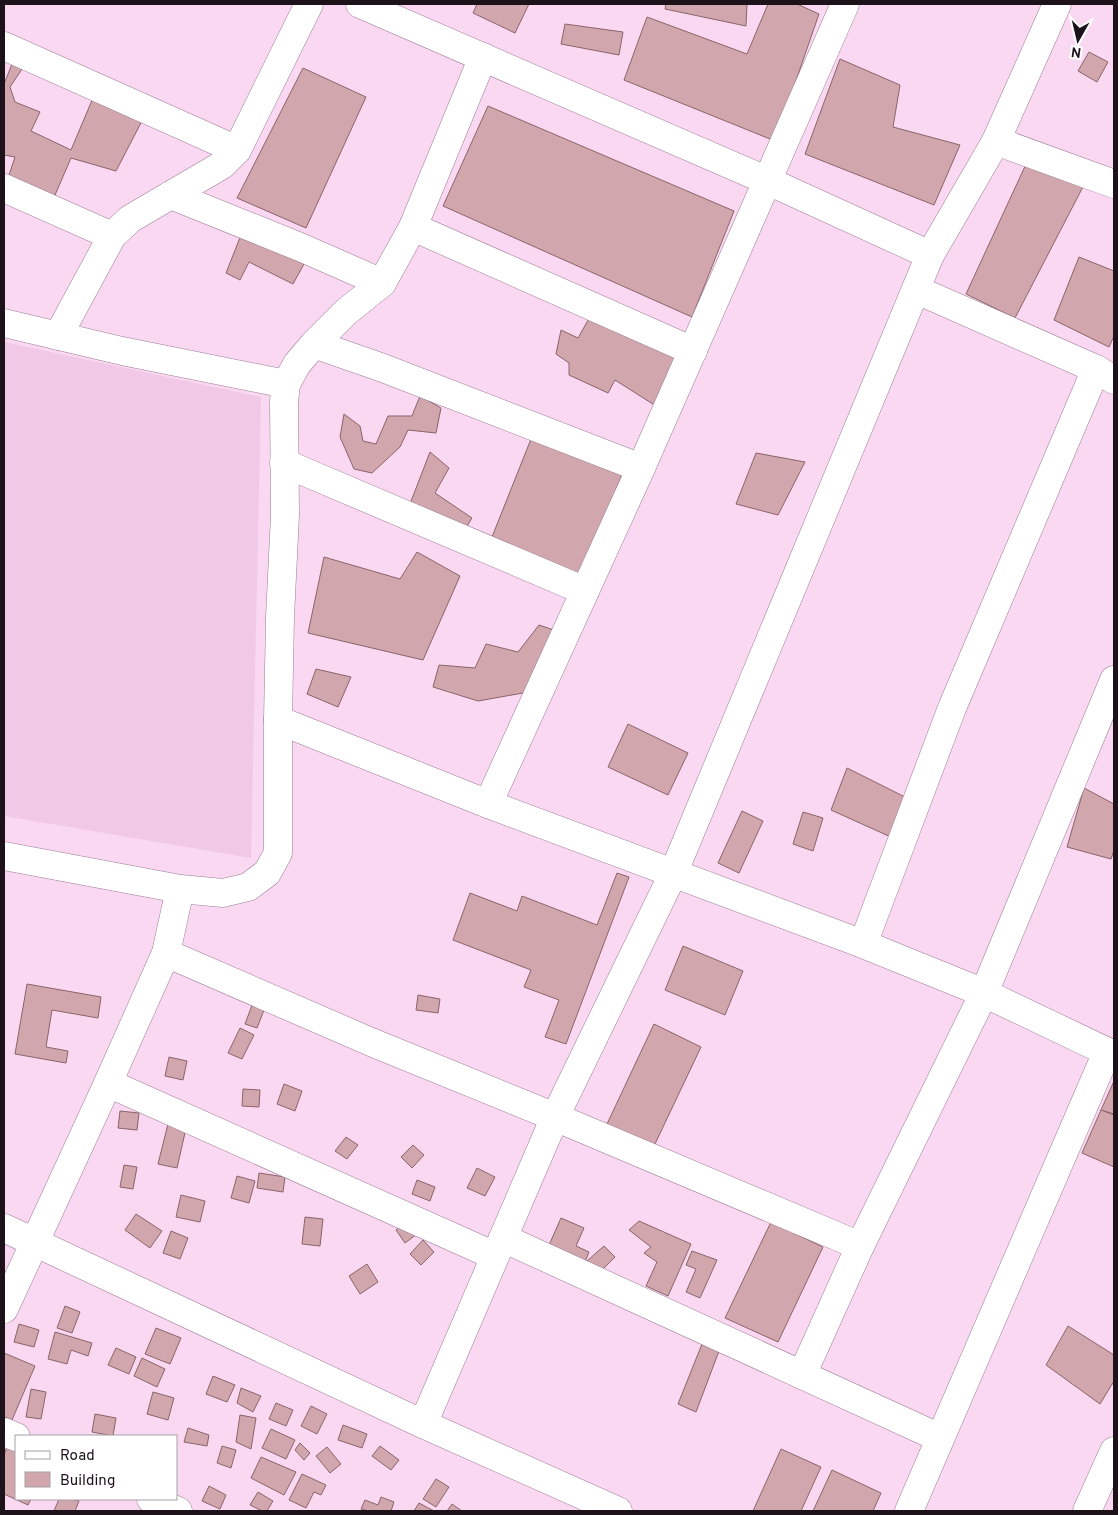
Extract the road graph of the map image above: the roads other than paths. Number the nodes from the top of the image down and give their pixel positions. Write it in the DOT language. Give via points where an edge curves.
graph roads {
  1 [pos="310,4"];
  2 [pos="360,4"];
  3 [pos="1057,4"];
  4 [pos="840,5"];
  5 [pos="394,10"];
  6 [pos="4,46"];
  7 [pos="483,58"];
  8 [pos="996,141"];
  9 [pos="236,150"];
  10 [pos="768,181"];
  11 [pos="1114,184"];
  12 [pos="4,188"];
  13 [pos="171,195"];
  14 [pos="413,227"];
  15 [pos="112,236"];
  16 [pos="930,256"];
  17 [pos="382,283"];
  18 [pos="917,290"];
  19 [pos="4,322"];
  20 [pos="58,336"];
  21 [pos="314,344"];
  22 [pos="693,352"];
  23 [pos="1105,375"];
  24 [pos="286,384"];
  25 [pos="284,463"];
  26 [pos="641,468"];
  27 [pos="585,591"];
  28 [pos="1114,680"];
  29 [pos="278,720"];
  30 [pos="488,804"];
  31 [pos="4,856"];
  32 [pos="673,874"];
  33 [pos="180,889"];
  34 [pos="863,944"];
  35 [pos="166,953"];
  36 [pos="984,993"];
  37 [pos="1111,1053"];
  38 [pos="108,1083"];
  39 [pos="555,1117"];
  40 [pos="4,1228"];
  41 [pos="35,1242"];
  42 [pos="860,1246"];
  43 [pos="499,1247"];
  44 [pos="4,1309"];
  45 [pos="802,1375"];
  46 [pos="423,1424"];
  47 [pos="940,1438"];
  48 [pos="1114,1452"];
  49 [pos="153,1500"];
  50 [pos="178,1511"];
  51 [pos="618,1511"];
  52 [pos="909,1511"];
  53 [pos="1086,1511"];
  1 -- 9 [label="street"];
  2 -- 5 [label="street"];
  3 -- 8 [label="street"];
  4 -- 10 [label="street"];
  5 -- 7 [label="street"];
  6 -- 9 [label="street"];
  7 -- 10 [label="street"];
  7 -- 14 [label="street"];
  8 -- 11 [label="street"];
  8 -- 16 [label="street"];
  9 -- 13 [label="street" via="222,165"];
  10 -- 16 [label="street"];
  10 -- 22 [label="street"];
  12 -- 15 [label="street"];
  13 -- 15 [label="street" via="130,219"];
  13 -- 17 [label="street"];
  14 -- 17 [label="street"];
  14 -- 22 [label="street"];
  15 -- 20 [label="street"];
  16 -- 18 [label="street"];
  17 -- 21 [label="street"];
  18 -- 23 [label="street"];
  18 -- 32 [label="street"];
  19 -- 20 [label="street"];
  20 -- 24 [label="street"];
  21 -- 24 [label="street"];
  21 -- 26 [label="street"];
  22 -- 26 [label="street"];
  23 -- 34 [label="street" via="952,708"];
  24 -- 25 [label="street"];
  25 -- 27 [label="street"];
  25 -- 29 [label="street"];
  26 -- 27 [label="street"];
  27 -- 30 [label="street"];
  28 -- 36 [label="street"];
  29 -- 30 [label="street"];
  29 -- 33 [label="street" via="278,853 267,873 248,887 223,893"];
  30 -- 32 [label="street"];
  31 -- 33 [label="street"];
  32 -- 34 [label="street"];
  32 -- 39 [label="street"];
  33 -- 35 [label="street"];
  34 -- 36 [label="street"];
  35 -- 38 [label="street"];
  35 -- 39 [label="street"];
  36 -- 37 [label="street"];
  36 -- 42 [label="street"];
  37 -- 47 [label="street"];
  38 -- 41 [label="street"];
  38 -- 43 [label="street"];
  39 -- 42 [label="street"];
  39 -- 43 [label="street"];
  40 -- 41 [label="street"];
  41 -- 44 [label="street"];
  41 -- 46 [label="street"];
  42 -- 45 [label="street"];
  43 -- 45 [label="street"];
  43 -- 46 [label="street"];
  45 -- 47 [label="street"];
  46 -- 51 [label="street"];
  47 -- 52 [label="street"];
  48 -- 53 [label="street"];
  49 -- 50 [label="street"];
}
